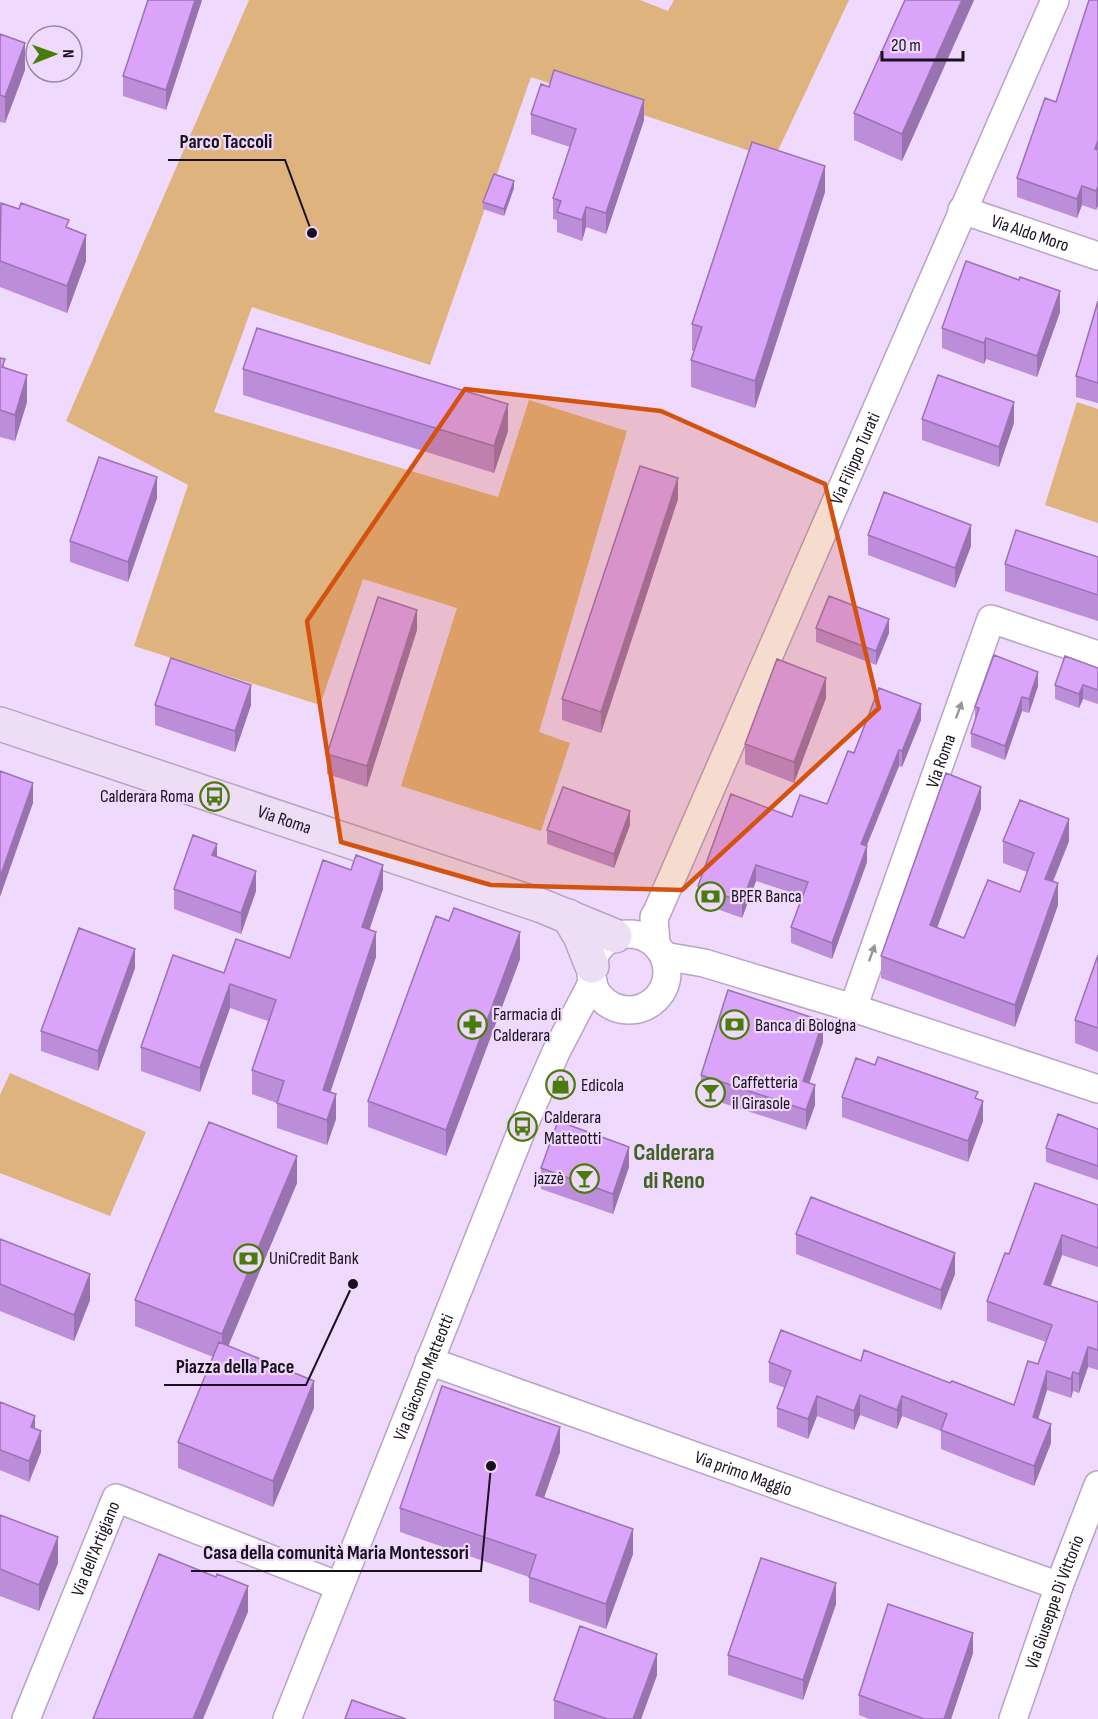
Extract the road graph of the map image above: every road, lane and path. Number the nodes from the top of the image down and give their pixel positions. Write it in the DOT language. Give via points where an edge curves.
graph roads {
  1 [pos="1054,0"];
  2 [pos="962,210"];
  3 [pos="1098,256"];
  4 [pos="1098,655"];
  5 [pos="0,724"];
  6 [pos="568,916"];
  7 [pos="642,943"];
  8 [pos="716,967"];
  9 [pos="592,974"];
  10 [pos="665,986"];
  11 [pos="853,1008"];
  12 [pos="622,1009"];
  13 [pos="563,1039"];
  14 [pos="1098,1089"];
  15 [pos="429,1361"];
  16 [pos="1098,1485"];
  17 [pos="339,1586"];
  18 [pos="1059,1586"];
  19 [pos="26,1719"];
  20 [pos="287,1719"];
  21 [pos="1013,1719"];
  1 -- 2 [label="street, Via Filippo Turati"];
  2 -- 3 [label="street, Via Aldo Moro"];
  2 -- 7 [label="street, Via Filippo Turati"];
  11 -- 4 [label="street, Via Roma, one-way" via="992,620"];
  5 -- 6 [label="street, Via Roma"];
  6 -- 7 [label="street, Via Roma"];
  6 -- 9 [label="street" via="580,936"];
  7 -- 8 [label="street, Via Roma"];
  7 -- 9 [label="street" via="604,943 596,954"];
  7 -- 10 [label="street" via="668,971"];
  8 -- 10 [label="street, Via Roma" via="688,973"];
  8 -- 11 [label="street, Via Roma"];
  9 -- 12 [label="street" via="603,999"];
  9 -- 13 [label="street, Via Giacomo Matteotti"];
  10 -- 12 [label="street" via="652,1002 633,1010"];
  11 -- 14 [label="street, Via Roma"];
  12 -- 13 [label="street" via="594,1017"];
  13 -- 15 [label="street, Via Giacomo Matteotti" via="523,1127"];
  15 -- 17 [label="street, Via Giacomo Matteotti"];
  15 -- 18 [label="street, Via primo Maggio"];
  16 -- 18 [label="street, Via Giuseppe Di Vittorio"];
  17 -- 19 [label="street, Via dell'Artigiano" via="116,1498"];
  17 -- 20 [label="street, Via Giacomo Matteotti"];
  18 -- 21 [label="street, Via Giuseppe Di Vittorio"];
}
